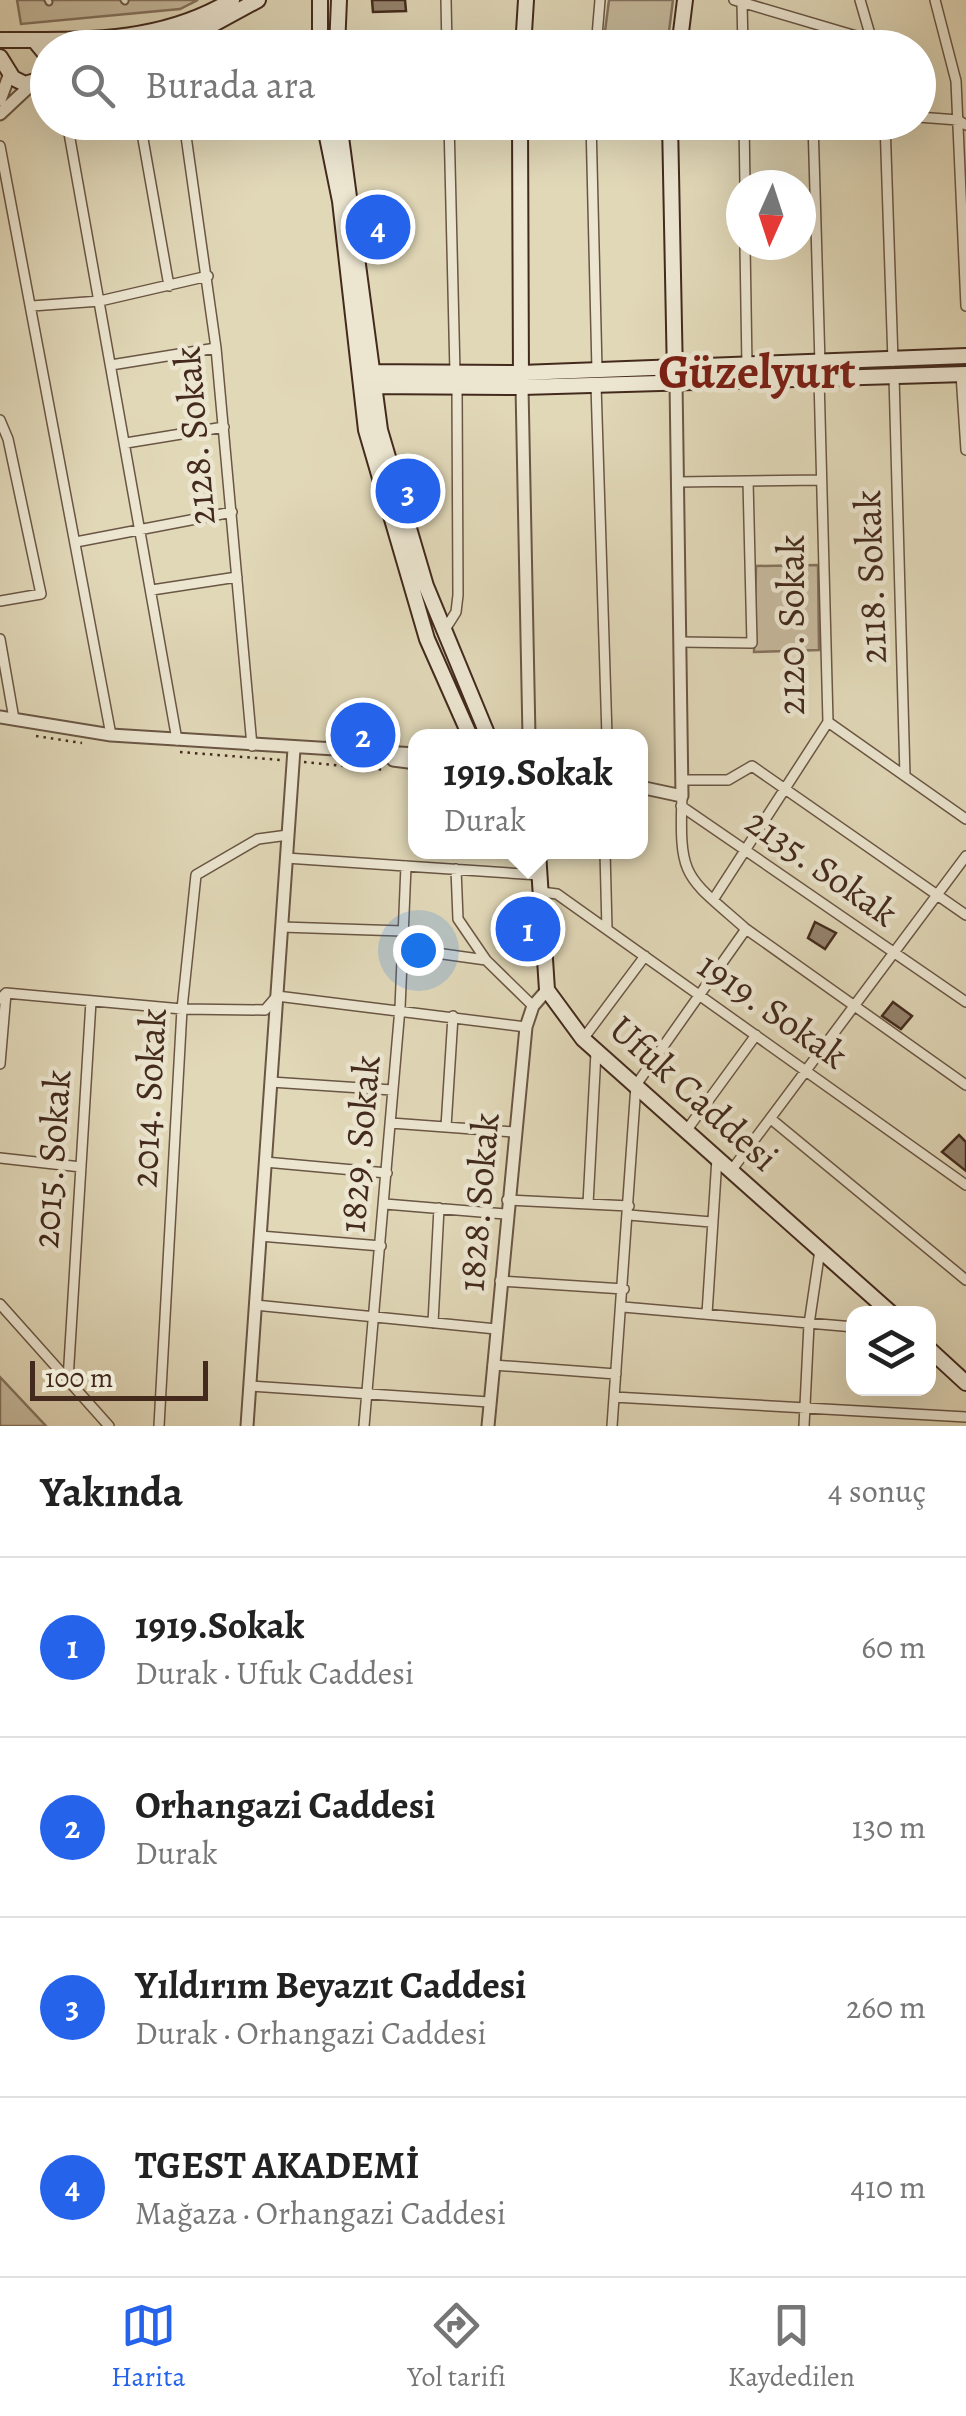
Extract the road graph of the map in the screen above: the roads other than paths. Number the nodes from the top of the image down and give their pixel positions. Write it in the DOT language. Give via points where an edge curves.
graph roads {
  1 [pos="232,0"];
  2 [pos="258,0"];
  3 [pos="320,0"];
  4 [pos="339,0"];
  5 [pos="446,0"];
  6 [pos="526,0"];
  7 [pos="600,0"];
  8 [pos="685,0"];
  9 [pos="860,0"];
  10 [pos="935,0"];
  11 [pos="738,1"];
  12 [pos="159,30"];
  13 [pos="199,30"];
  14 [pos="320,30"];
  15 [pos="338,30"];
  16 [pos="447,30"];
  17 [pos="525,30"];
  18 [pos="598,30"];
  19 [pos="681,30"];
  20 [pos="741,30"];
  21 [pos="830,30"];
  22 [pos="870,30"];
  23 [pos="0,40"];
  24 [pos="30,40"];
  25 [pos="6,65"];
  26 [pos="30,79"];
  27 [pos="30,86"];
  28 [pos="0,100"];
  29 [pos="0,114"];
  30 [pos="936,119"];
  31 [pos="962,123"];
  32 [pos="70,140"];
  33 [pos="143,140"];
  34 [pos="187,140"];
  35 [pos="328,140"];
  36 [pos="342,140"];
  37 [pos="449,140"];
  38 [pos="520,140"];
  39 [pos="591,140"];
  40 [pos="670,140"];
  41 [pos="744,140"];
  42 [pos="814,140"];
  43 [pos="886,140"];
  44 [pos="0,146"];
  45 [pos="744,170"];
  46 [pos="745,260"];
  47 [pos="208,276"];
  48 [pos="168,286"];
  49 [pos="100,301"];
  50 [pos="32,306"];
  51 [pos="966,306"];
  52 [pos="216,348"];
  53 [pos="966,356"];
  54 [pos="112,365"];
  55 [pos="747,366"];
  56 [pos="893,368"];
  57 [pos="820,371"];
  58 [pos="964,374"];
  59 [pos="674,375"];
  60 [pos="596,378"];
  61 [pos="365,379"];
  62 [pos="521,380"];
  63 [pos="456,381"];
  64 [pos="0,420"];
  65 [pos="224,428"];
  66 [pos="126,443"];
  67 [pos="966,450"];
  68 [pos="748,480"];
  69 [pos="821,480"];
  70 [pos="678,482"];
  71 [pos="232,512"];
  72 [pos="141,528"];
  73 [pos="76,542"];
  74 [pos="237,577"];
  75 [pos="152,590"];
  76 [pos="0,601"];
  77 [pos="443,631"];
  78 [pos="0,639"];
  79 [pos="680,642"];
  80 [pos="4,683"];
  81 [pos="0,716"];
  82 [pos="14,720"];
  83 [pos="828,722"];
  84 [pos="467,729"];
  85 [pos="485,729"];
  86 [pos="529,729"];
  87 [pos="607,729"];
  88 [pos="111,735"];
  89 [pos="177,740"];
  90 [pos="252,746"];
  91 [pos="294,749"];
  92 [pos="408,754"];
  93 [pos="408,761"];
  94 [pos="905,776"];
  95 [pos="682,780"];
  96 [pos="648,790"];
  97 [pos="784,791"];
  98 [pos="682,801"];
  99 [pos="966,819"];
  100 [pos="288,835"];
  101 [pos="746,851"];
  102 [pos="966,856"];
  103 [pos="286,858"];
  104 [pos="533,859"];
  105 [pos="538,859"];
  106 [pos="605,859"];
  107 [pos="406,866"];
  108 [pos="456,869"];
  109 [pos="539,875"];
  110 [pos="542,892"];
  111 [pos="939,896"];
  112 [pos="713,900"];
  113 [pos="966,915"];
  114 [pos="282,926"];
  115 [pos="607,929"];
  116 [pos="746,929"];
  117 [pos="402,931"];
  118 [pos="400,948"];
  119 [pos="896,954"];
  120 [pos="645,956"];
  121 [pos="486,960"];
  122 [pos="547,990"];
  123 [pos="3,996"];
  124 [pos="277,996"];
  125 [pos="701,996"];
  126 [pos="91,1001"];
  127 [pos="966,1002"];
  128 [pos="533,1006"];
  129 [pos="856,1007"];
  130 [pos="400,1008"];
  131 [pos="182,1010"];
  132 [pos="453,1016"];
  133 [pos="526,1027"];
  134 [pos="756,1035"];
  135 [pos="583,1039"];
  136 [pos="596,1052"];
  137 [pos="0,1064"];
  138 [pos="808,1072"];
  139 [pos="271,1082"];
  140 [pos="966,1084"];
  141 [pos="636,1085"];
  142 [pos="392,1090"];
  143 [pos="771,1118"];
  144 [pos="391,1123"];
  145 [pos="446,1127"];
  146 [pos="686,1131"];
  147 [pos="513,1132"];
  148 [pos="0,1158"];
  149 [pos="717,1158"];
  150 [pos="265,1162"];
  151 [pos="81,1168"];
  152 [pos="731,1171"];
  153 [pos="387,1172"];
  154 [pos="966,1185"];
  155 [pos="506,1200"];
  156 [pos="385,1204"];
  157 [pos="588,1204"];
  158 [pos="438,1208"];
  159 [pos="629,1210"];
  160 [pos="505,1214"];
  161 [pos="711,1222"];
  162 [pos="260,1236"];
  163 [pos="381,1246"];
  164 [pos="820,1247"];
  165 [pos="966,1280"];
  166 [pos="500,1281"];
  167 [pos="624,1289"];
  168 [pos="0,1304"];
  169 [pos="256,1305"];
  170 [pos="883,1306"];
  171 [pos="623,1307"];
  172 [pos="707,1314"];
  173 [pos="374,1318"];
  174 [pos="433,1324"];
  175 [pos="809,1324"];
  176 [pos="846,1326"];
  177 [pos="496,1329"];
  178 [pos="936,1354"];
  179 [pos="493,1365"];
  180 [pos="616,1374"];
  181 [pos="963,1374"];
  182 [pos="68,1380"];
  183 [pos="250,1386"];
  184 [pos="367,1392"];
  185 [pos="614,1397"];
  186 [pos="489,1402"];
  187 [pos="805,1407"];
  188 [pos="966,1416"];
  189 [pos="109,1426"];
  190 [pos="160,1426"];
  191 [pos="247,1426"];
  192 [pos="364,1426"];
  193 [pos="488,1426"];
  194 [pos="612,1426"];
  195 [pos="804,1426"];
  1 -- 12 [label="main road"];
  2 -- 13 [label="main road"];
  3 -- 14 [label="main road"];
  4 -- 15 [label="main road"];
  5 -- 16 [label="street"];
  6 -- 17 [label="main road"];
  7 -- 18 [label="street"];
  8 -- 19 [label="main road"];
  9 -- 22 [label="street"];
  10 -- 31 [label="street"];
  11 -- 20 [label="street"];
  11 -- 21 [label="street"];
  23 -- 24 [label="main road"];
  24 -- 25 [label="main road" via="12,50"];
  25 -- 26 [label="main road" via="20,83"];
  25 -- 28 [label="street"];
  27 -- 29 [label="street"];
  30 -- 31 [label="street"];
  31 -- 51 [label="street"];
  32 -- 49 [label="street"];
  33 -- 48 [label="street"];
  34 -- 47 [label="street, 2128. Sokak"];
  35 -- 61 [label="main road"];
  36 -- 61 [label="main road" via="354,207"];
  37 -- 63 [label="street"];
  38 -- 62 [label="main road"];
  39 -- 60 [label="street"];
  40 -- 59 [label="main road"];
  41 -- 45 [label="street"];
  42 -- 57 [label="street, 2120. Sokak"];
  43 -- 56 [label="street, 2118. Sokak"];
  44 -- 50 [label="street"];
  46 -- 55 [label="street"];
  47 -- 48 [label="street"];
  47 -- 52 [label="street, 2128. Sokak"];
  48 -- 49 [label="street"];
  49 -- 50 [label="street"];
  49 -- 54 [label="street"];
  50 -- 73 [label="street"];
  52 -- 54 [label="street"];
  52 -- 65 [label="street, 2128. Sokak"];
  53 -- 56 [label="main road"];
  54 -- 66 [label="street"];
  55 -- 57 [label="main road"];
  55 -- 59 [label="main road"];
  56 -- 57 [label="main road"];
  56 -- 58 [label="main road"];
  56 -- 94 [label="street, 2118. Sokak"];
  57 -- 59 [label="main road"];
  57 -- 69 [label="street, 2120. Sokak"];
  58 -- 67 [label="street"];
  59 -- 60 [label="main road"];
  59 -- 70 [label="street"];
  60 -- 62 [label="main road"];
  60 -- 87 [label="street"];
  61 -- 63 [label="main road"];
  61 -- 77 [label="main road"];
  61 -- 84 [label="main road" via="378,480 411,590"];
  62 -- 63 [label="main road"];
  62 -- 86 [label="street"];
  63 -- 77 [label="street" via="458,595"];
  64 -- 76 [label="street" via="41,594"];
  65 -- 66 [label="street"];
  65 -- 71 [label="street, 2128. Sokak"];
  66 -- 72 [label="street"];
  68 -- 69 [label="street"];
  68 -- 70 [label="street"];
  68 -- 79 [label="street" via="752,643"];
  69 -- 83 [label="street, 2120. Sokak"];
  70 -- 79 [label="street"];
  71 -- 72 [label="street"];
  71 -- 74 [label="street, 2128. Sokak"];
  72 -- 73 [label="street"];
  72 -- 75 [label="street"];
  73 -- 88 [label="street"];
  74 -- 75 [label="street"];
  74 -- 90 [label="street, 2128. Sokak"];
  75 -- 89 [label="street"];
  77 -- 85 [label="main road"];
  78 -- 80 [label="street"];
  79 -- 95 [label="street"];
  80 -- 82 [label="street"];
  81 -- 82 [label="street"];
  82 -- 88 [label="street"];
  83 -- 94 [label="street"];
  83 -- 97 [label="street, 2120. Sokak"];
  88 -- 89 [label="street"];
  89 -- 90 [label="street"];
  90 -- 91 [label="street"];
  91 -- 92 [label="street"];
  91 -- 93 [label="street"];
  91 -- 100 [label="street"];
  94 -- 99 [label="street"];
  95 -- 97 [label="street" via="728,780 752,766"];
  95 -- 98 [label="street"];
  96 -- 98 [label="street"];
  97 -- 101 [label="street, 2120. Sokak"];
  97 -- 111 [label="street"];
  98 -- 101 [label="street, 2135. Sokak"];
  98 -- 112 [label="street" via="680,853 692,881"];
  100 -- 103 [label="street"];
  100 -- 131 [label="street, 2014. Sokak" via="258,839 196,875"];
  101 -- 112 [label="street, 2120. Sokak"];
  101 -- 119 [label="street, 2135. Sokak"];
  102 -- 111 [label="street"];
  103 -- 107 [label="street"];
  103 -- 114 [label="street"];
  104 -- 109 [label="main road"];
  105 -- 109 [label="main road"];
  106 -- 115 [label="street"];
  107 -- 108 [label="street"];
  107 -- 117 [label="street, 1829. Sokak"];
  108 -- 109 [label="street"];
  108 -- 121 [label="street" via="458,919"];
  109 -- 110 [label="main road"];
  110 -- 115 [label="street, 1919. Sokak" via="558,894"];
  110 -- 122 [label="main road"];
  111 -- 113 [label="street"];
  111 -- 119 [label="street"];
  112 -- 116 [label="street"];
  114 -- 117 [label="street"];
  114 -- 124 [label="street"];
  115 -- 120 [label="street, 1919. Sokak"];
  116 -- 125 [label="street"];
  116 -- 129 [label="street"];
  117 -- 118 [label="street, 1829. Sokak"];
  118 -- 121 [label="street"];
  118 -- 130 [label="street, 1829. Sokak"];
  119 -- 127 [label="street, 2135. Sokak"];
  119 -- 129 [label="street"];
  120 -- 125 [label="street, 1919. Sokak"];
  120 -- 135 [label="street"];
  121 -- 128 [label="street"];
  122 -- 128 [label="street, 1828. Sokak"];
  122 -- 135 [label="main road, Ufuk Caddesi"];
  123 -- 126 [label="street"];
  123 -- 137 [label="street"];
  124 -- 130 [label="street"];
  124 -- 131 [label="street" via="266,1010"];
  124 -- 139 [label="street"];
  125 -- 134 [label="street, 1919. Sokak"];
  125 -- 141 [label="street"];
  126 -- 131 [label="street"];
  126 -- 151 [label="street, 2015. Sokak"];
  128 -- 133 [label="street, 1828. Sokak"];
  129 -- 138 [label="street"];
  129 -- 140 [label="street"];
  130 -- 132 [label="street"];
  130 -- 142 [label="street, 1829. Sokak"];
  131 -- 190 [label="street, 2014. Sokak"];
  132 -- 133 [label="street"];
  132 -- 145 [label="street"];
  133 -- 147 [label="street, 1828. Sokak"];
  134 -- 138 [label="street, 1919. Sokak"];
  134 -- 146 [label="street"];
  135 -- 136 [label="main road, Ufuk Caddesi"];
  136 -- 141 [label="main road, Ufuk Caddesi"];
  136 -- 157 [label="street"];
  138 -- 143 [label="street"];
  138 -- 154 [label="street, 1919. Sokak"];
  139 -- 142 [label="street"];
  139 -- 150 [label="street"];
  141 -- 146 [label="main road, Ufuk Caddesi"];
  141 -- 159 [label="street"];
  142 -- 144 [label="street, 1829. Sokak"];
  143 -- 152 [label="street"];
  143 -- 165 [label="street"];
  144 -- 145 [label="street"];
  144 -- 153 [label="street, 1829. Sokak"];
  145 -- 147 [label="street"];
  146 -- 149 [label="main road, Ufuk Caddesi"];
  147 -- 155 [label="street, 1828. Sokak"];
  148 -- 151 [label="street"];
  149 -- 152 [label="main road, Ufuk Caddesi"];
  149 -- 161 [label="street"];
  150 -- 153 [label="street"];
  150 -- 162 [label="street"];
  151 -- 182 [label="street, 2015. Sokak"];
  152 -- 164 [label="main road, Ufuk Caddesi"];
  153 -- 156 [label="street, 1829. Sokak"];
  155 -- 157 [label="street"];
  155 -- 160 [label="street, 1828. Sokak"];
  156 -- 158 [label="street"];
  156 -- 163 [label="street, 1829. Sokak"];
  157 -- 159 [label="street"];
  158 -- 160 [label="street"];
  158 -- 174 [label="street"];
  159 -- 161 [label="street"];
  159 -- 167 [label="street"];
  160 -- 166 [label="street, 1828. Sokak"];
  161 -- 172 [label="street"];
  162 -- 163 [label="street"];
  162 -- 169 [label="street"];
  163 -- 173 [label="street, 1829. Sokak"];
  164 -- 170 [label="main road, Ufuk Caddesi"];
  164 -- 175 [label="street"];
  166 -- 167 [label="street"];
  166 -- 177 [label="street, 1828. Sokak"];
  167 -- 171 [label="street"];
  168 -- 182 [label="street"];
  169 -- 173 [label="street"];
  169 -- 183 [label="street"];
  171 -- 172 [label="street"];
  171 -- 180 [label="street"];
  172 -- 175 [label="street"];
  173 -- 174 [label="street"];
  173 -- 184 [label="street, 1829. Sokak"];
  174 -- 177 [label="street"];
  175 -- 176 [label="street"];
  175 -- 187 [label="street"];
  177 -- 179 [label="street, 1828. Sokak"];
  178 -- 181 [label="main road"];
  179 -- 180 [label="street"];
  179 -- 186 [label="street, 1828. Sokak"];
  180 -- 185 [label="street"];
  182 -- 189 [label="street"];
  183 -- 184 [label="street"];
  183 -- 191 [label="street"];
  184 -- 186 [label="street"];
  184 -- 192 [label="street, 1829. Sokak"];
  185 -- 187 [label="street"];
  185 -- 194 [label="street"];
  186 -- 193 [label="street, 1828. Sokak"];
  187 -- 188 [label="street"];
  187 -- 195 [label="street"];
}
